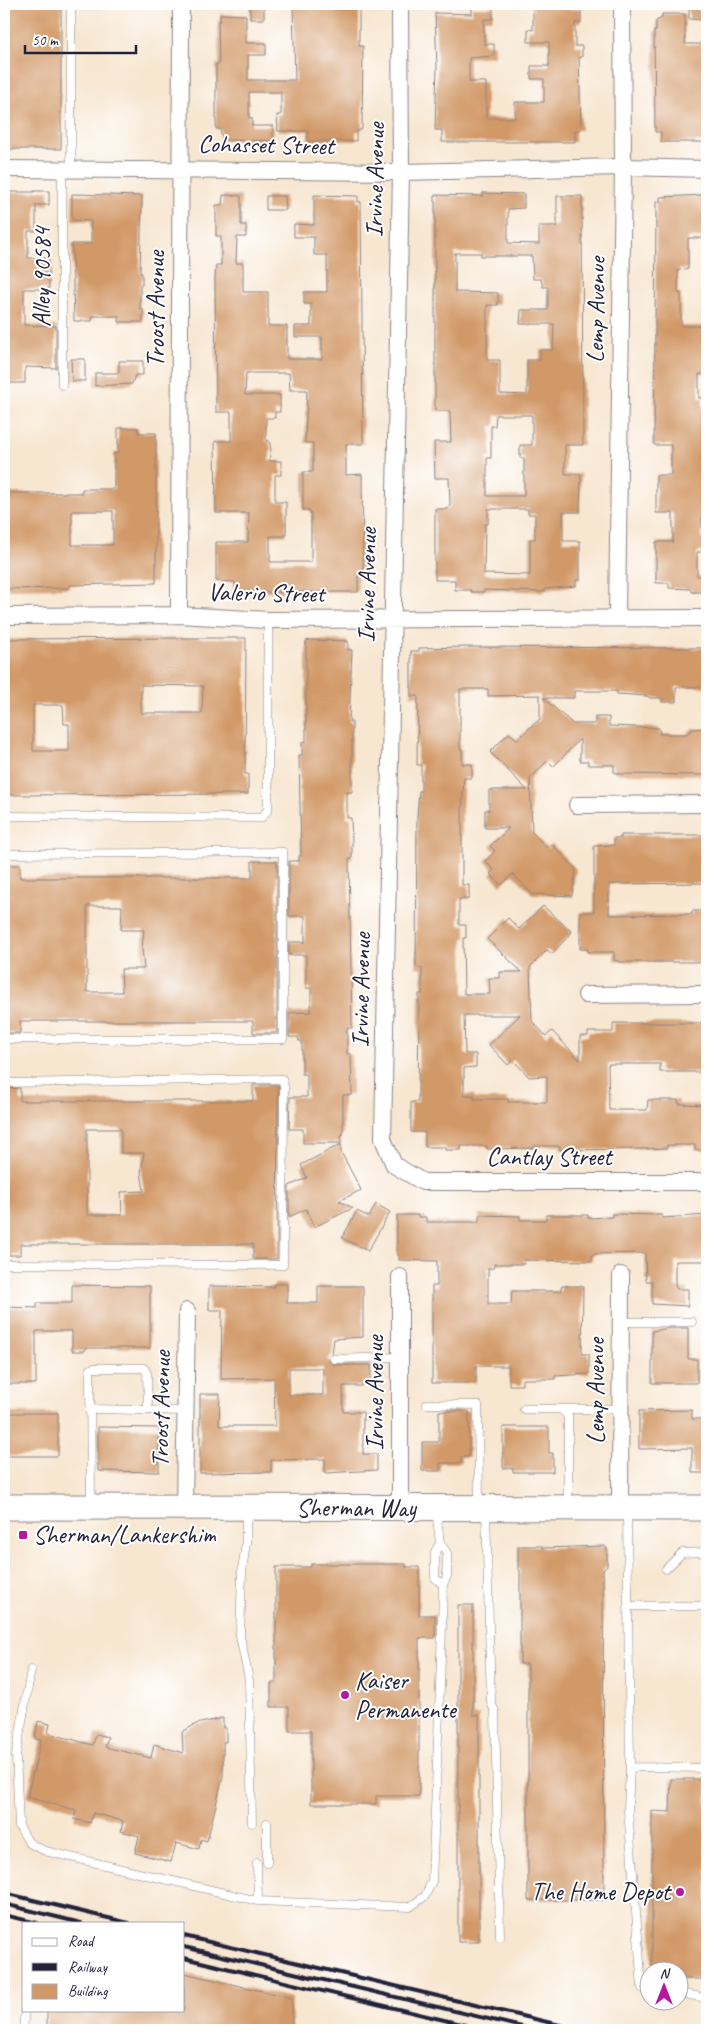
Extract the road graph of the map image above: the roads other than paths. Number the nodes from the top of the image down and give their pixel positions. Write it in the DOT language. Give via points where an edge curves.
graph roads {
  1 [pos="71,4"];
  2 [pos="181,4"];
  3 [pos="400,4"];
  4 [pos="622,4"];
  5 [pos="623,168"];
  6 [pos="4,169"];
  7 [pos="182,169"];
  8 [pos="707,169"];
  9 [pos="66,170"];
  10 [pos="400,172"];
  11 [pos="62,384"];
  12 [pos="179,615"];
  13 [pos="4,616"];
  14 [pos="617,617"];
  15 [pos="707,618"];
  16 [pos="268,620"];
  17 [pos="391,620"];
  18 [pos="707,804"];
  19 [pos="577,805"];
  20 [pos="4,816"];
  21 [pos="4,854"];
  22 [pos="707,994"];
  23 [pos="586,996"];
  24 [pos="4,1039"];
  25 [pos="4,1082"];
  26 [pos="394,1165"];
  27 [pos="707,1182"];
  28 [pos="4,1264"];
  29 [pos="621,1275"];
  30 [pos="400,1277"];
  31 [pos="187,1311"];
  32 [pos="621,1322"];
  33 [pos="692,1322"];
  34 [pos="400,1357"];
  35 [pos="334,1359"];
  36 [pos="427,1404"];
  37 [pos="148,1409"];
  38 [pos="524,1409"];
  39 [pos="560,1409"];
  40 [pos="620,1409"];
  41 [pos="186,1411"];
  42 [pos="89,1412"];
  43 [pos="4,1507"];
  44 [pos="91,1508"];
  45 [pos="184,1508"];
  46 [pos="246,1508"];
  47 [pos="400,1508"];
  48 [pos="436,1508"];
  49 [pos="483,1508"];
  50 [pos="567,1508"];
  51 [pos="624,1508"];
  52 [pos="707,1508"];
  53 [pos="440,1543"];
  54 [pos="707,1552"];
  55 [pos="666,1569"];
  56 [pos="443,1585"];
  57 [pos="628,1606"];
  58 [pos="707,1606"];
  59 [pos="31,1670"];
  60 [pos="630,1767"];
  61 [pos="707,1768"];
  62 [pos="252,1823"];
  63 [pos="267,1823"];
  64 [pos="257,1863"];
  65 [pos="267,1863"];
  66 [pos="258,1901"];
  67 [pos="500,1937"];
  68 [pos="640,1962"];
  69 [pos="688,1995"];
  70 [pos="707,1998"];
  71 [pos="25,2012"];
  72 [pos="23,2030"];
  1 -- 9 [label="lane, Alley 90584"];
  2 -- 7 [label="street, Troost Avenue"];
  3 -- 10 [label="street, Irvine Avenue"];
  4 -- 5 [label="street, Lemp Avenue"];
  5 -- 8 [label="street, Cohasset Street"];
  5 -- 10 [label="street, Cohasset Street"];
  5 -- 14 [label="street, Lemp Avenue"];
  6 -- 9 [label="street, Cohasset Street"];
  7 -- 9 [label="street, Cohasset Street"];
  7 -- 10 [label="street, Cohasset Street"];
  7 -- 12 [label="street, Troost Avenue"];
  9 -- 11 [label="lane, Alley 90584"];
  10 -- 17 [label="street, Irvine Avenue"];
  12 -- 13 [label="street, Valerio Street"];
  12 -- 16 [label="street, Valerio Street"];
  14 -- 15 [label="street, Valerio Street"];
  14 -- 17 [label="street, Valerio Street"];
  16 -- 17 [label="street, Valerio Street"];
  16 -- 20 [label="lane" via="268,810 261,818"];
  17 -- 26 [label="street, Irvine Avenue" via="383,1139"];
  18 -- 19 [label="street"];
  21 -- 24 [label="lane" via="283,852 283,1039"];
  22 -- 23 [label="street"];
  25 -- 28 [label="lane" via="282,1079 284,1086 283,1265"];
  26 -- 27 [label="street, Cantlay Street" via="423,1182"];
  29 -- 32 [label="street, Lemp Avenue"];
  30 -- 34 [label="street, Irvine Avenue"];
  31 -- 41 [label="street, Troost Avenue"];
  32 -- 33 [label="lane"];
  32 -- 40 [label="street, Lemp Avenue"];
  34 -- 35 [label="lane"];
  34 -- 47 [label="street, Irvine Avenue"];
  36 -- 49 [label="lane" via="478,1405"];
  37 -- 41 [label="lane"];
  37 -- 42 [label="lane" via="94,1409"];
  37 -- 42 [label="lane" via="147,1373 144,1368 94,1368 89,1374"];
  38 -- 39 [label="lane"];
  39 -- 40 [label="lane"];
  39 -- 50 [label="lane" via="570,1421"];
  40 -- 51 [label="street, Lemp Avenue"];
  41 -- 45 [label="street, Troost Avenue"];
  42 -- 44 [label="lane"];
  43 -- 44 [label="main road, Sherman Way"];
  44 -- 45 [label="main road, Sherman Way"];
  45 -- 46 [label="main road, Sherman Way"];
  46 -- 47 [label="main road, Sherman Way"];
  46 -- 62 [label="lane" via="240,1636 249,1680"];
  47 -- 48 [label="main road, Sherman Way"];
  48 -- 49 [label="main road, Sherman Way"];
  48 -- 53 [label="lane"];
  49 -- 50 [label="main road, Sherman Way"];
  49 -- 67 [label="lane" via="491,1703 495,1711"];
  50 -- 51 [label="main road, Sherman Way"];
  51 -- 52 [label="main road, Sherman Way"];
  51 -- 57 [label="lane"];
  53 -- 56 [label="lane" via="448,1553 448,1576"];
  53 -- 56 [label="lane" via="435,1552 435,1578"];
  54 -- 55 [label="lane" via="682,1553"];
  56 -- 66 [label="lane" via="441,1710 432,1881 425,1896 410,1907"];
  57 -- 58 [label="lane"];
  57 -- 60 [label="lane"];
  59 -- 66 [label="lane" via="16,1756 19,1826 29,1843 45,1851"];
  60 -- 61 [label="lane"];
  60 -- 68 [label="lane" via="628,1810"];
  63 -- 65 [label="lane"];
  64 -- 66 [label="lane"];
  69 -- 70 [label="lane"];
  71 -- 72 [label="lane"];
}
